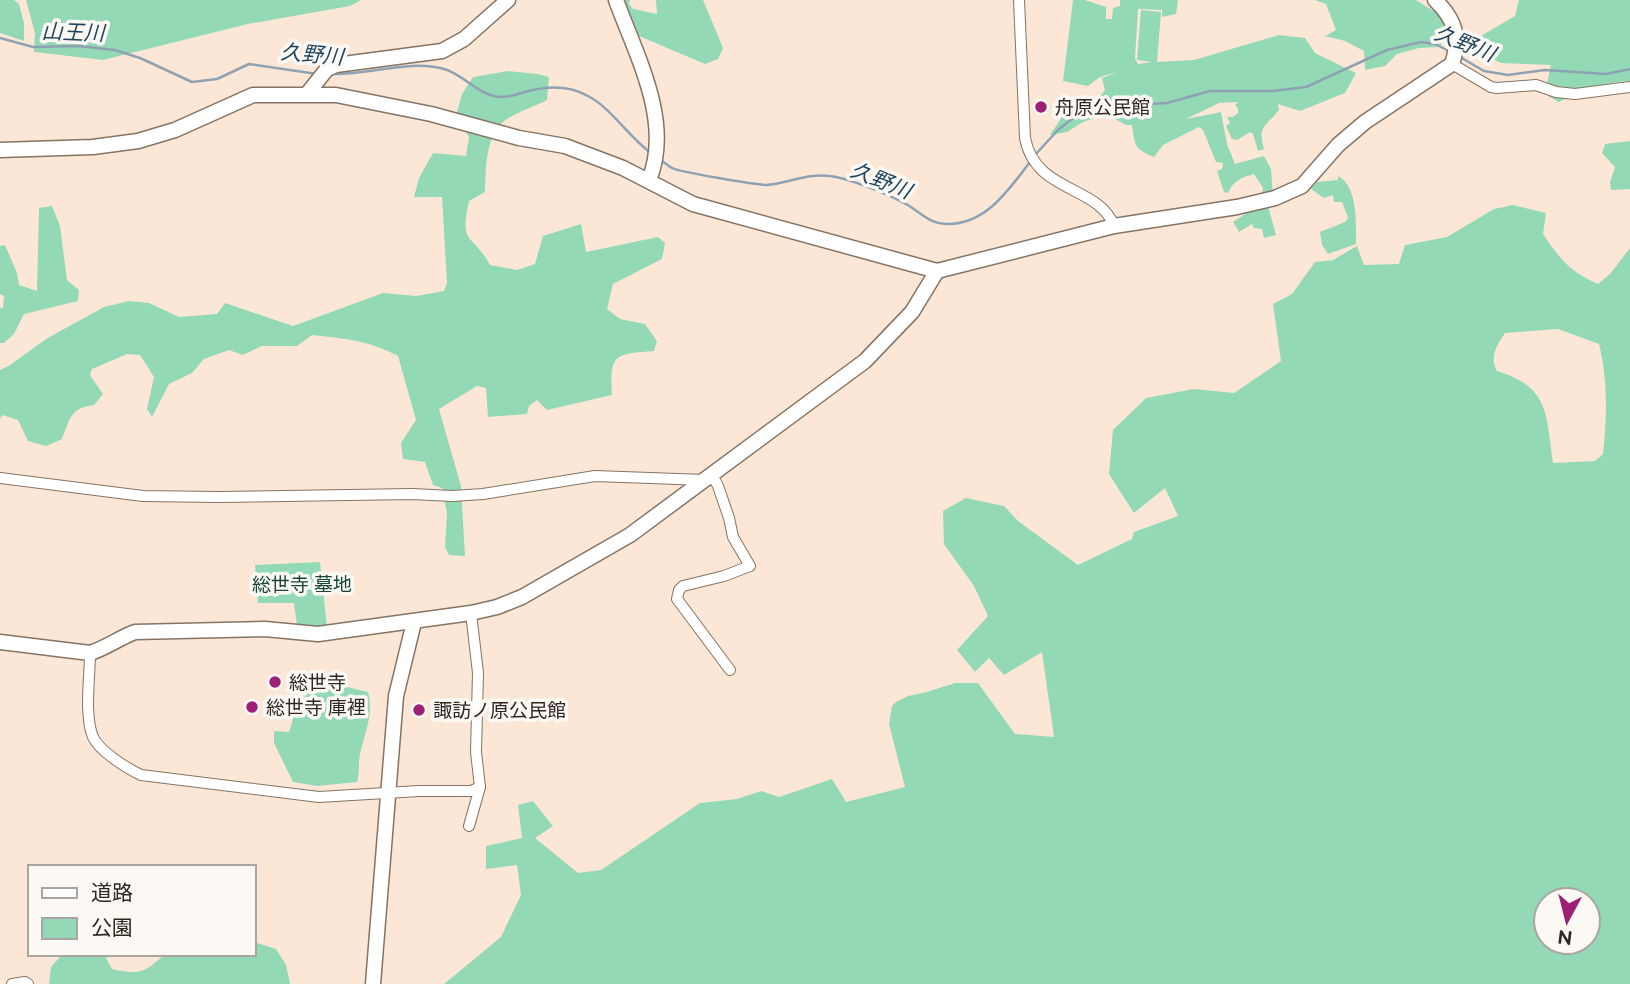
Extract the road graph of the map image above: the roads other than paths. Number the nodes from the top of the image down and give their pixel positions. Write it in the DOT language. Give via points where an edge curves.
graph roads {
  1 [pos="508,0"];
  2 [pos="616,0"];
  3 [pos="1019,0"];
  4 [pos="1435,0"];
  5 [pos="1452,64"];
  6 [pos="1630,87"];
  7 [pos="307,94"];
  8 [pos="0,150"];
  9 [pos="651,175"];
  10 [pos="1114,226"];
  11 [pos="937,271"];
  12 [pos="708,477"];
  13 [pos="0,478"];
  14 [pos="471,613"];
  15 [pos="414,622"];
  16 [pos="0,642"];
  17 [pos="90,653"];
  18 [pos="730,670"];
  19 [pos="480,787"];
  20 [pos="387,794"];
  21 [pos="469,826"];
  22 [pos="12,984"];
  23 [pos="28,984"];
  24 [pos="373,984"];
  1 -- 7 [label="street" via="464,39 442,51 336,65 327,69"];
  2 -- 9 [label="street" via="654,106 657,142"];
  3 -- 10 [label="street" via="1028,152 1052,179 1100,206"];
  4 -- 5 [label="street" via="1455,28 1458,48"];
  5 -- 6 [label="street" via="1497,88 1536,85 1575,94"];
  5 -- 10 [label="street" via="1365,122 1294,191 1237,207"];
  7 -- 8 [label="street" via="253,94 175,130 138,141"];
  7 -- 9 [label="street" via="359,98 431,114 565,146"];
  9 -- 11 [label="street" via="693,204"];
  10 -- 11 [label="street"];
  11 -- 12 [label="street" via="912,312 865,360"];
  12 -- 13 [label="street" via="595,477 452,496 218,498 143,496"];
  12 -- 14 [label="street" via="593,558 522,597"];
  12 -- 18 [label="street" via="718,486 733,537 750,566 683,586 677,599"];
  14 -- 15 [label="street"];
  14 -- 19 [label="street" via="478,673"];
  15 -- 17 [label="street" via="318,634 265,629 135,632"];
  15 -- 20 [label="street" via="396,696"];
  16 -- 17 [label="street"];
  17 -- 20 [label="street" via="93,737 126,768 141,775 310,796"];
  19 -- 20 [label="street"];
  19 -- 21 [label="street"];
  20 -- 24 [label="street"];
  22 -- 23 [label="street"];
}
